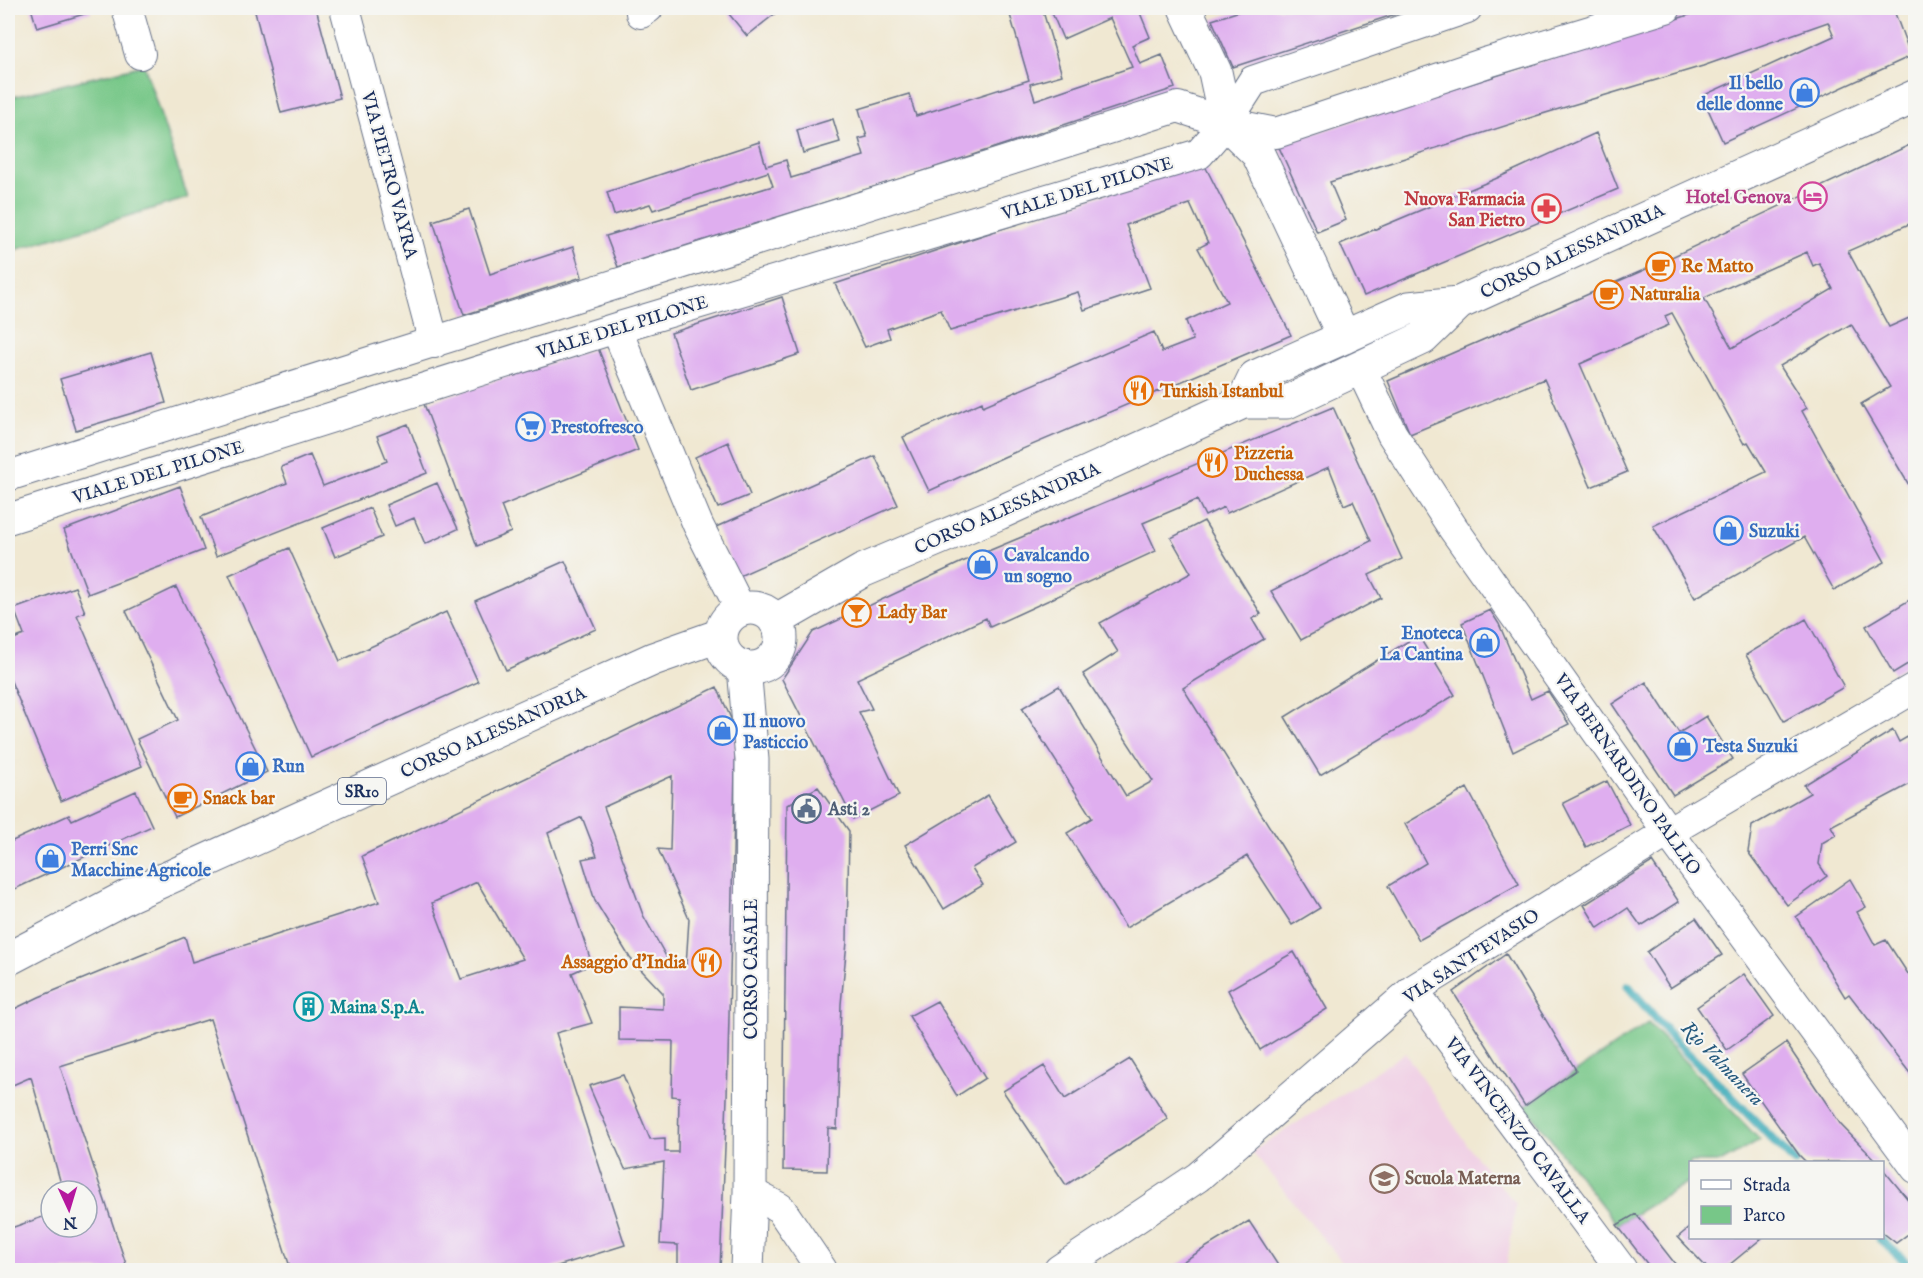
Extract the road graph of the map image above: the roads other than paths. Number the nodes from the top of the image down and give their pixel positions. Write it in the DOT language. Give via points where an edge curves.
graph roads {
  1 [pos="127,8"];
  2 [pos="345,8"];
  3 [pos="1185,8"];
  4 [pos="1464,8"];
  5 [pos="1666,8"];
  6 [pos="140,54"];
  7 [pos="1916,96"];
  8 [pos="1226,123"];
  9 [pos="1459,303"];
  10 [pos="616,328"];
  11 [pos="1344,337"];
  12 [pos="434,343"];
  13 [pos="1360,367"];
  14 [pos="1243,402"];
  15 [pos="8,476"];
  16 [pos="8,519"];
  17 [pos="741,610"];
  18 [pos="775,621"];
  19 [pos="721,635"];
  20 [pos="744,667"];
  21 [pos="1916,687"];
  22 [pos="1668,832"];
  23 [pos="8,959"];
  24 [pos="1413,990"];
  25 [pos="1916,1168"];
  26 [pos="750,1192"];
  27 [pos="747,1270"];
  28 [pos="822,1270"];
  29 [pos="1059,1270"];
  30 [pos="1622,1270"];
  1 -- 6 [label="street"];
  2 -- 12 [label="street, VIA PIETRO VAYRA"];
  3 -- 8 [label="main road" via="1215,72"];
  4 -- 8 [label="street, VIALE DEL PILONE" via="1253,81"];
  5 -- 8 [label="street" via="1276,133"];
  7 -- 9 [label="main road, CORSO ALESSANDRIA"];
  8 -- 10 [label="street, VIALE DEL PILONE" via="1199,154"];
  8 -- 11 [label="main road" via="1258,154"];
  8 -- 12 [label="street" via="1178,107"];
  9 -- 11 [label="main road, CORSO ALESSANDRIA" via="1409,308"];
  9 -- 13 [label="main road, CORSO ALESSANDRIA" via="1423,338"];
  10 -- 16 [label="street, VIALE DEL PILONE"];
  10 -- 17 [label="street" via="699,525"];
  11 -- 14 [label="main road, CORSO ALESSANDRIA" via="1255,376"];
  12 -- 15 [label="street"];
  13 -- 14 [label="main road, CORSO ALESSANDRIA" via="1287,402"];
  13 -- 22 [label="street, VIA BERNARDINO PALLIO" via="1392,434 1453,528"];
  14 -- 18 [label="main road, CORSO ALESSANDRIA" via="862,572"];
  17 -- 18 [label="main road" via="760,610"];
  17 -- 19 [label="main road" via="727,620"];
  18 -- 20 [label="main road" via="781,640 772,659 754,668"];
  19 -- 20 [label="main road" via="729,658"];
  19 -- 23 [label="main road, CORSO ALESSANDRIA / SR10" via="653,658 128,896"];
  20 -- 26 [label="main road, CORSO CASALE" via="752,760"];
  21 -- 22 [label="street, VIA SANT'EVASIO"];
  22 -- 24 [label="street, VIA SANT'EVASIO"];
  22 -- 25 [label="street, VIA BERNARDINO PALLIO"];
  24 -- 29 [label="street, VIA SANT'EVASIO" via="1198,1177"];
  24 -- 30 [label="street, VIA VINCENZO CAVALLA"];
  26 -- 27 [label="main road, CORSO CASALE"];
  26 -- 28 [label="street" via="780,1208"];
}
